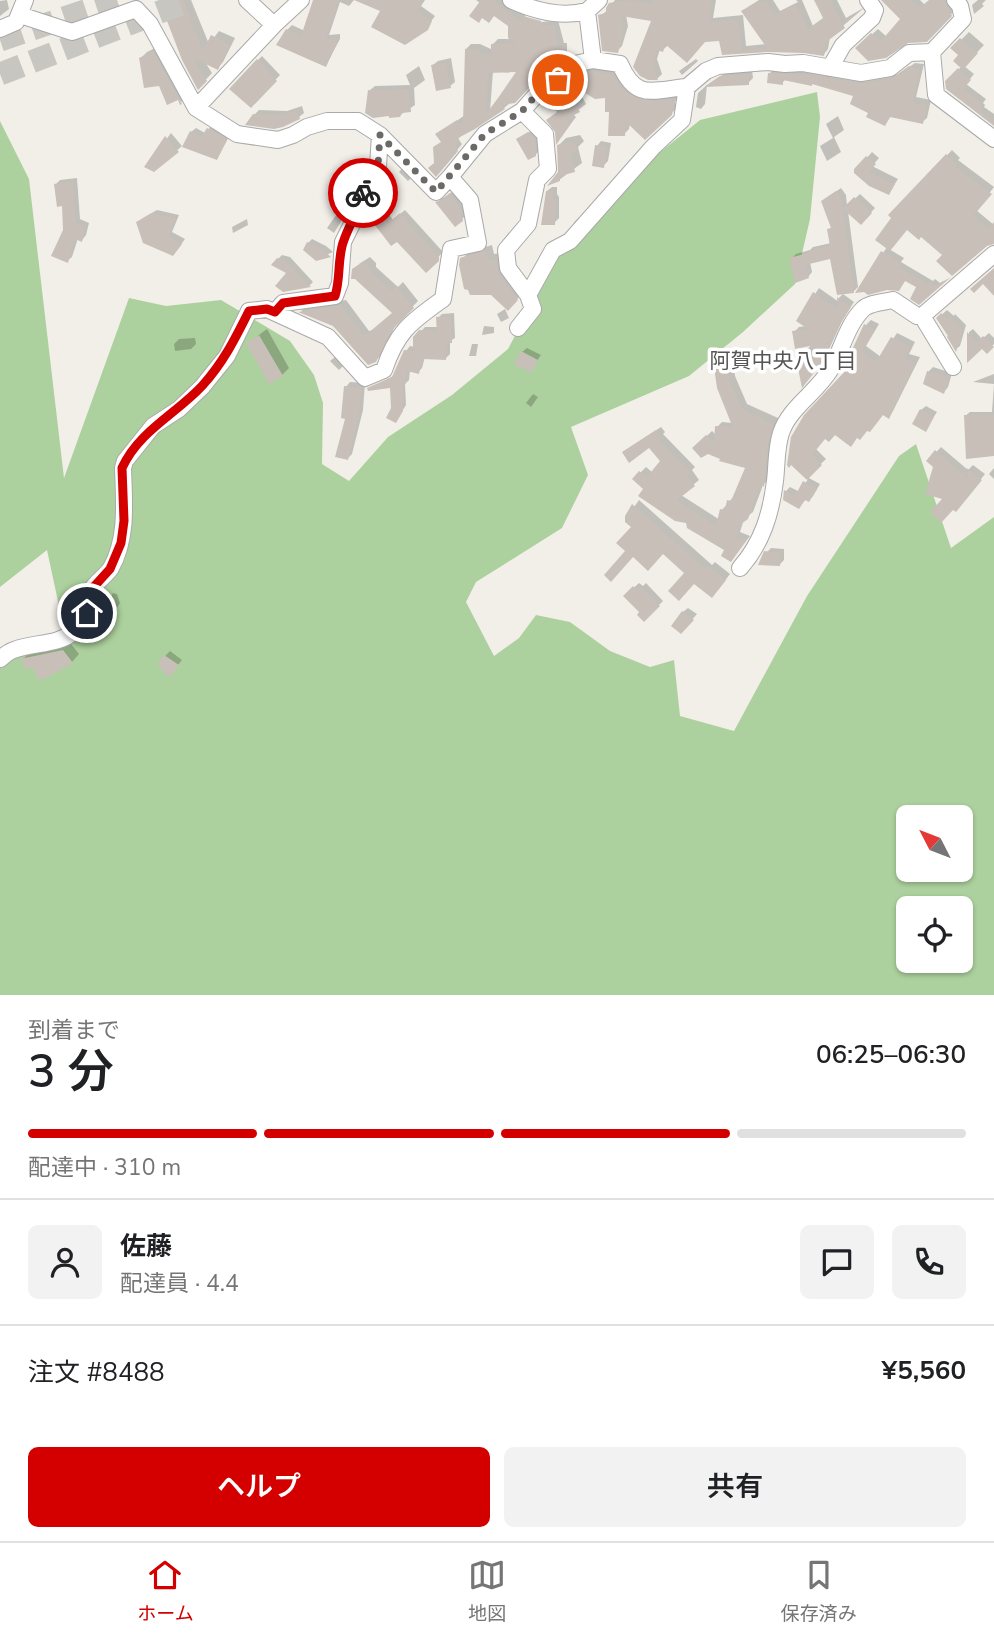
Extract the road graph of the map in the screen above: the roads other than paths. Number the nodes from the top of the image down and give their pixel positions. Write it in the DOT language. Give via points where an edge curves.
graph roads {
  1 [pos="247,0"];
  2 [pos="301,0"];
  3 [pos="511,0"];
  4 [pos="868,0"];
  5 [pos="961,2"];
  6 [pos="593,6"];
  7 [pos="124,7"];
  8 [pos="23,8"];
  9 [pos="274,24"];
  10 [pos="0,29"];
  11 [pos="932,52"];
  12 [pos="593,60"];
  13 [pos="830,68"];
  14 [pos="687,87"];
  15 [pos="196,108"];
  16 [pos="522,111"];
  17 [pos="380,135"];
  18 [pos="994,139"];
  19 [pos="450,177"];
  20 [pos="994,254"];
  21 [pos="528,295"];
  22 [pos="275,312"];
  23 [pos="922,316"];
  24 [pos="518,328"];
  25 [pos="953,367"];
  26 [pos="740,568"];
  27 [pos="0,659"];
  1 -- 9 [label="street"];
  2 -- 9 [label="street"];
  3 -- 6 [label="street" via="570,16"];
  4 -- 13 [label="street" via="875,10 872,18 843,45"];
  5 -- 11 [label="street" via="963,19"];
  6 -- 12 [label="street"];
  7 -- 8 [label="street" via="72,32"];
  7 -- 15 [label="street" via="136,9 150,24"];
  8 -- 10 [label="street" via="16,22"];
  9 -- 15 [label="street"];
  11 -- 13 [label="street" via="909,53 884,70 861,73"];
  11 -- 18 [label="street" via="936,95"];
  12 -- 14 [label="street" via="620,64 628,83 643,91"];
  12 -- 16 [label="street" via="575,64"];
  13 -- 14 [label="street" via="768,62 718,66"];
  14 -- 21 [label="street" via="682,120 570,242 553,250"];
  15 -- 17 [label="street" via="237,134 278,140 327,121 358,121"];
  16 -- 19 [label="street" via="485,134"];
  16 -- 21 [label="street" via="545,134 548,169 537,180 528,225 506,250 508,268"];
  17 -- 19 [label="street" via="436,192"];
  17 -- 22 [label="street" via="378,166 365,181 358,212 343,242 335,296 283,303"];
  19 -- 22 [label="street" via="470,200 478,243 451,249 443,299 413,320 393,345 384,370 365,378 328,337"];
  20 -- 23 [label="street"];
  21 -- 24 [label="street" via="533,309"];
  22 -- 27 [label="street" via="249,311 227,356 178,409 153,426 125,461 121,543 110,569 90,591 87,613 78,627 45,645 13,650"];
  23 -- 25 [label="street"];
  23 -- 26 [label="street" via="892,300 865,307 854,321 831,368 782,430 769,514 756,550"];
}
